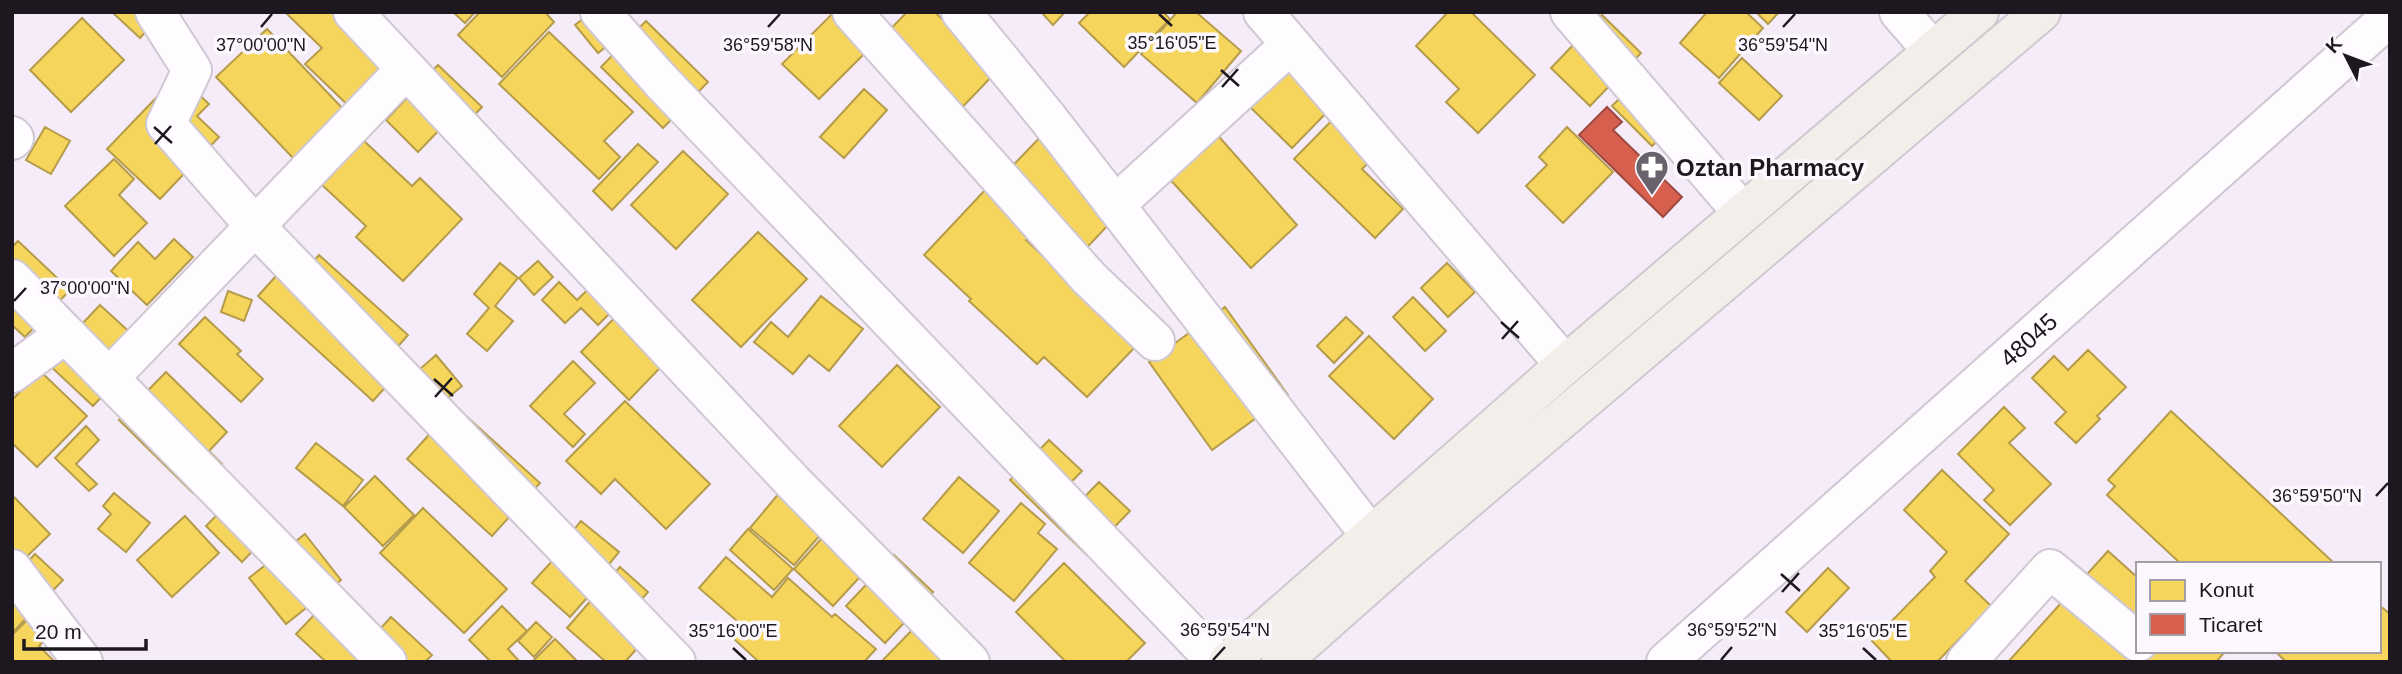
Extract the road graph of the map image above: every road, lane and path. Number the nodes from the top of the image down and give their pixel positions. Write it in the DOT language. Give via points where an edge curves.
graph roads {
  1 [pos="155,12"];
  2 [pos="353,12"];
  3 [pos="600,12"];
  4 [pos="852,12"];
  5 [pos="961,12"];
  6 [pos="1263,12"];
  7 [pos="1570,12"];
  8 [pos="1899,12"];
  9 [pos="1979,12"];
  10 [pos="2041,12"];
  11 [pos="2390,17"];
  12 [pos="1290,45"];
  13 [pos="1933,51"];
  14 [pos="407,69"];
  15 [pos="1115,205"];
  16 [pos="1743,213"];
  17 [pos="255,226"];
  18 [pos="12,279"];
  19 [pos="65,334"];
  20 [pos="1155,341"];
  21 [pos="1565,365"];
  22 [pos="12,373"];
  23 [pos="109,378"];
  24 [pos="1371,536"];
  25 [pos="12,569"];
  26 [pos="2136,640"];
  27 [pos="83,662"];
  28 [pos="387,662"];
  29 [pos="676,662"];
  30 [pos="970,662"];
  31 [pos="1217,662"];
  32 [pos="1228,662"];
  33 [pos="1280,662"];
  34 [pos="1666,662"];
  35 [pos="1966,662"];
  1 -- 17 [label="street" via="191,70 166,124"];
  2 -- 14 [label="street"];
  3 -- 31 [label="street"];
  4 -- 20 [label="street" via="1089,278"];
  5 -- 15 [label="street"];
  6 -- 12 [label="street"];
  7 -- 16 [label="street"];
  8 -- 13 [label="street"];
  9 -- 13 [label="main road"];
  10 -- 33 [label="main road"];
  11 -- 34 [label="street, 48045"];
  12 -- 15 [label="street"];
  12 -- 21 [label="street"];
  13 -- 16 [label="main road"];
  14 -- 17 [label="street"];
  14 -- 30 [label="street" via="792,481"];
  15 -- 24 [label="street"];
  16 -- 21 [label="main road"];
  17 -- 23 [label="street"];
  17 -- 29 [label="street"];
  18 -- 19 [label="street"];
  19 -- 22 [label="street"];
  19 -- 23 [label="street"];
  21 -- 24 [label="main road"];
  23 -- 28 [label="street"];
  24 -- 32 [label="main road"];
  25 -- 27 [label="street"];
  26 -- 35 [label="street" via="2050,569"];
}
